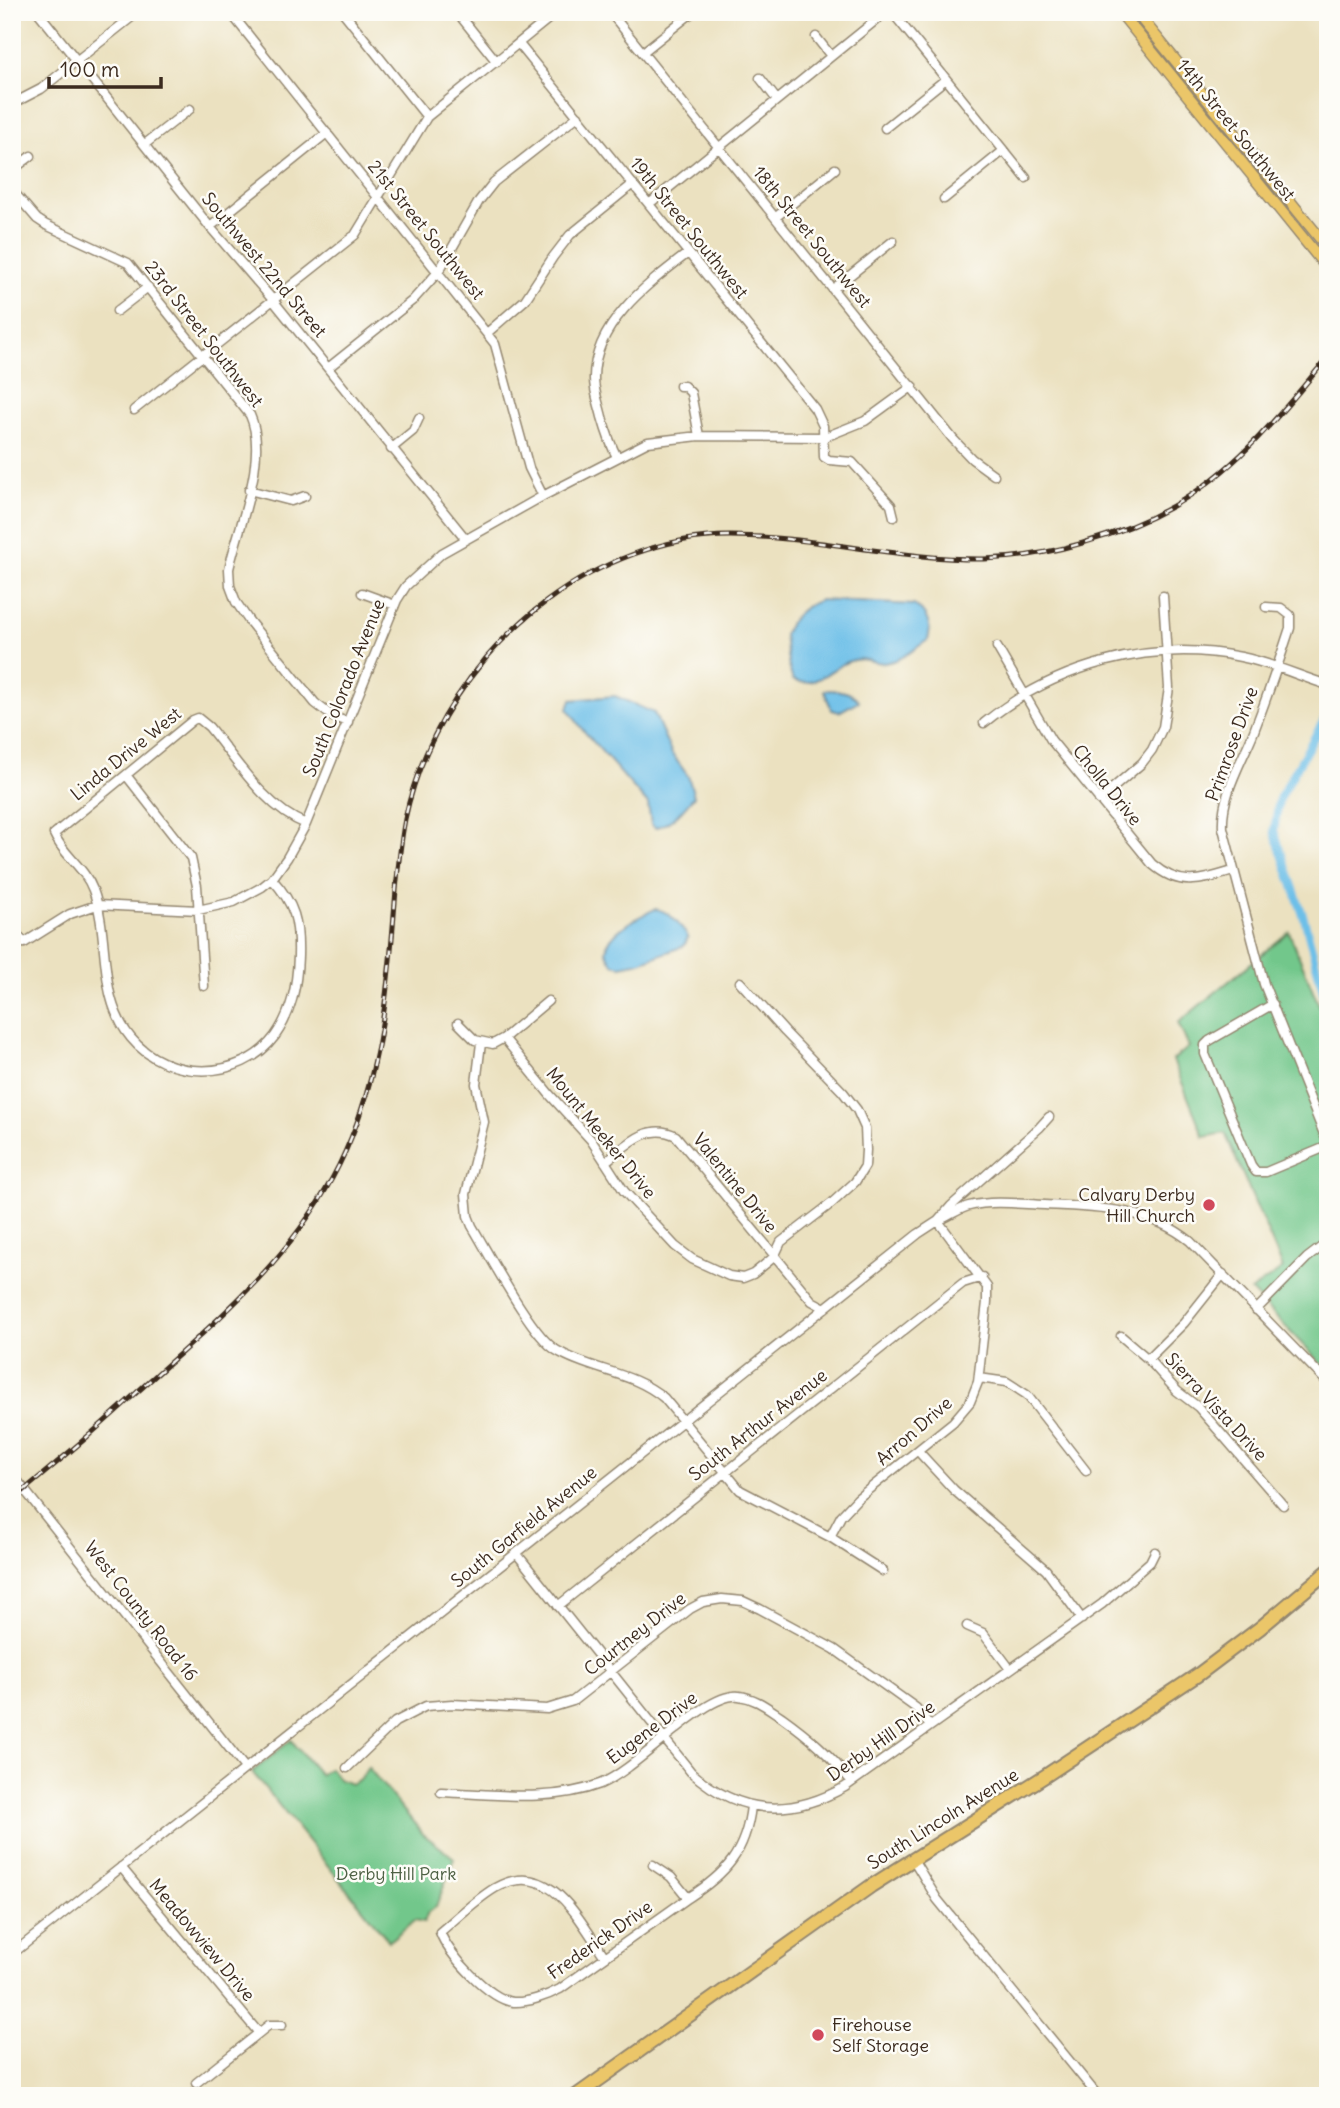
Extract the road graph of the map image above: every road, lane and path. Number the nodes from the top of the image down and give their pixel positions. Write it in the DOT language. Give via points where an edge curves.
graph roads {
  1 [pos="38,12"];
  2 [pos="138,12"];
  3 [pos="230,12"];
  4 [pos="343,12"];
  5 [pos="457,12"];
  6 [pos="557,12"];
  7 [pos="610,12"];
  8 [pos="693,12"];
  9 [pos="886,12"];
  10 [pos="892,12"];
  11 [pos="1120,12"];
  12 [pos="1136,12"];
  13 [pos="816,37"];
  14 [pos="519,44"];
  15 [pos="643,52"];
  16 [pos="831,56"];
  17 [pos="78,60"];
  18 [pos="497,62"];
  19 [pos="760,78"];
  20 [pos="946,79"];
  21 [pos="777,100"];
  22 [pos="12,104"];
  23 [pos="190,109"];
  24 [pos="578,116"];
  25 [pos="427,117"];
  26 [pos="885,128"];
  27 [pos="327,133"];
  28 [pos="145,144"];
  29 [pos="719,147"];
  30 [pos="1003,151"];
  31 [pos="30,156"];
  32 [pos="835,169"];
  33 [pos="12,170"];
  34 [pos="1026,178"];
  35 [pos="633,184"];
  36 [pos="12,190"];
  37 [pos="380,197"];
  38 [pos="944,199"];
  39 [pos="649,204"];
  40 [pos="776,217"];
  41 [pos="211,227"];
  42 [pos="893,241"];
  43 [pos="1328,248"];
  44 [pos="688,253"];
  45 [pos="1328,268"];
  46 [pos="439,271"];
  47 [pos="148,287"];
  48 [pos="833,289"];
  49 [pos="272,299"];
  50 [pos="117,311"];
  51 [pos="487,332"];
  52 [pos="204,357"];
  53 [pos="328,368"];
  54 [pos="680,386"];
  55 [pos="913,386"];
  56 [pos="134,410"];
  57 [pos="419,418"];
  58 [pos="699,436"];
  59 [pos="825,437"];
  60 [pos="391,449"];
  61 [pos="617,457"];
  62 [pos="994,475"];
  63 [pos="249,490"];
  64 [pos="305,496"];
  65 [pos="542,496"];
  66 [pos="894,517"];
  67 [pos="465,538"];
  68 [pos="362,593"];
  69 [pos="1163,596"];
  70 [pos="395,605"];
  71 [pos="1266,607"];
  72 [pos="997,647"];
  73 [pos="1166,652"];
  74 [pos="1277,667"];
  75 [pos="1327,685"];
  76 [pos="1024,695"];
  77 [pos="348,722"];
  78 [pos="984,723"];
  79 [pos="126,775"];
  80 [pos="1099,800"];
  81 [pos="306,824"];
  82 [pos="1233,871"];
  83 [pos="272,879"];
  84 [pos="97,905"];
  85 [pos="198,910"];
  86 [pos="12,928"];
  87 [pos="740,982"];
  88 [pos="204,986"];
  89 [pos="548,1001"];
  90 [pos="1273,1004"];
  91 [pos="458,1023"];
  92 [pos="504,1038"];
  93 [pos="481,1043"];
  94 [pos="1049,1117"];
  95 [pos="1328,1145"];
  96 [pos="605,1162"];
  97 [pos="939,1220"];
  98 [pos="1328,1242"];
  99 [pos="775,1257"];
  100 [pos="1223,1274"];
  101 [pos="982,1278"];
  102 [pos="825,1308"];
  103 [pos="1256,1310"];
  104 [pos="1121,1336"];
  105 [pos="1149,1359"];
  106 [pos="979,1378"];
  107 [pos="1328,1383"];
  108 [pos="682,1420"];
  109 [pos="918,1451"];
  110 [pos="1086,1471"];
  111 [pos="723,1472"];
  112 [pos="12,1474"];
  113 [pos="1283,1505"];
  114 [pos="830,1538"];
  115 [pos="1155,1552"];
  116 [pos="517,1554"];
  117 [pos="883,1571"];
  118 [pos="1328,1571"];
  119 [pos="558,1605"];
  120 [pos="1082,1619"];
  121 [pos="967,1626"];
  122 [pos="1010,1669"];
  123 [pos="611,1673"];
  124 [pos="930,1726"];
  125 [pos="665,1740"];
  126 [pos="244,1768"];
  127 [pos="347,1768"];
  128 [pos="852,1782"];
  129 [pos="441,1792"];
  130 [pos="751,1806"];
  131 [pos="913,1858"];
  132 [pos="653,1865"];
  133 [pos="121,1867"];
  134 [pos="688,1898"];
  135 [pos="12,1954"];
  136 [pos="605,1957"];
  137 [pos="282,2025"];
  138 [pos="258,2032"];
  139 [pos="196,2083"];
  140 [pos="576,2096"];
  141 [pos="1098,2096"];
  1 -- 17 [label="street, Southwest 22nd Street"];
  2 -- 17 [label="street"];
  3 -- 27 [label="street, 21st Street Southwest"];
  4 -- 25 [label="street"];
  5 -- 18 [label="street"];
  6 -- 14 [label="street"];
  7 -- 15 [label="street, 18th Street Southwest"];
  8 -- 15 [label="street"];
  9 -- 16 [label="street"];
  10 -- 20 [label="street"];
  11 -- 45 [label="main road, 14th Street Southwest"];
  12 -- 43 [label="main road, 14th Street Southwest"];
  13 -- 16 [label="street"];
  14 -- 18 [label="street"];
  14 -- 24 [label="street, 19th Street Southwest"];
  15 -- 29 [label="street, 18th Street Southwest"];
  16 -- 21 [label="street"];
  17 -- 22 [label="street" via="41,89"];
  17 -- 28 [label="street, Southwest 22nd Street"];
  18 -- 25 [label="street"];
  19 -- 21 [label="street"];
  20 -- 26 [label="street"];
  20 -- 30 [label="street"];
  21 -- 29 [label="street"];
  23 -- 28 [label="street"];
  24 -- 35 [label="street, 19th Street Southwest"];
  24 -- 46 [label="street" via="494,182"];
  25 -- 37 [label="street"];
  27 -- 37 [label="street, 21st Street Southwest"];
  27 -- 41 [label="street"];
  28 -- 41 [label="street, Southwest 22nd Street"];
  29 -- 39 [label="street"];
  29 -- 40 [label="street, 18th Street Southwest"];
  30 -- 34 [label="street"];
  30 -- 38 [label="street"];
  31 -- 33 [label="street"];
  32 -- 40 [label="street"];
  35 -- 39 [label="street, 19th Street Southwest"];
  35 -- 51 [label="street" via="570,235 525,300"];
  36 -- 47 [label="street, 23rd Street Southwest" via="37,219 58,233 123,259"];
  37 -- 46 [label="street, 21st Street Southwest"];
  37 -- 49 [label="street" via="355,235"];
  39 -- 44 [label="street, 19th Street Southwest"];
  40 -- 48 [label="street, 18th Street Southwest"];
  41 -- 49 [label="street, Southwest 22nd Street"];
  42 -- 48 [label="street"];
  44 -- 59 [label="street, 19th Street Southwest" via="815,409"];
  44 -- 61 [label="street" via="629,302 598,354 594,384 607,437"];
  46 -- 51 [label="street, 21st Street Southwest"];
  46 -- 53 [label="street" via="413,300"];
  47 -- 50 [label="street"];
  47 -- 52 [label="street, 23rd Street Southwest"];
  48 -- 55 [label="street, 18th Street Southwest"];
  49 -- 52 [label="street"];
  49 -- 53 [label="street, Southwest 22nd Street"];
  51 -- 65 [label="street, 21st Street Southwest" via="499,356 529,468"];
  52 -- 56 [label="street"];
  52 -- 63 [label="street, 23rd Street Southwest" via="252,420 257,451"];
  53 -- 60 [label="street, Southwest 22nd Street"];
  54 -- 58 [label="street" via="691,393"];
  55 -- 59 [label="street, South Colorado Avenue" via="866,421"];
  55 -- 62 [label="street, 18th Street Southwest" via="953,439"];
  57 -- 60 [label="street" via="413,432"];
  58 -- 59 [label="street, South Colorado Avenue"];
  58 -- 61 [label="street, South Colorado Avenue" via="648,442"];
  59 -- 66 [label="street, 19th Street Southwest" via="824,457 852,462 891,505"];
  60 -- 67 [label="street, Southwest 22nd Street"];
  61 -- 65 [label="street, South Colorado Avenue"];
  63 -- 64 [label="street" via="291,501"];
  63 -- 77 [label="street, 23rd Street Southwest" via="229,569 236,602 315,704"];
  65 -- 67 [label="street, South Colorado Avenue"];
  67 -- 70 [label="street, South Colorado Avenue" via="428,563"];
  68 -- 70 [label="street"];
  69 -- 73 [label="street"];
  70 -- 77 [label="street, South Colorado Avenue"];
  71 -- 74 [label="street, Primrose Drive" via="1281,608 1290,615"];
  72 -- 76 [label="street, Cholla Drive"];
  73 -- 74 [label="street" via="1228,655"];
  73 -- 76 [label="street" via="1085,667"];
  73 -- 80 [label="street" via="1167,713 1160,734 1142,763"];
  74 -- 75 [label="street"];
  74 -- 82 [label="street, Primrose Drive" via="1224,808 1223,828"];
  76 -- 78 [label="street"];
  76 -- 80 [label="street, Cholla Drive" via="1051,741"];
  77 -- 81 [label="street, South Colorado Avenue"];
  79 -- 81 [label="street, Linda Drive West" via="200,718 275,807"];
  79 -- 84 [label="street, Linda Drive West" via="54,834 87,877"];
  79 -- 85 [label="street" via="191,858"];
  80 -- 82 [label="street, Cholla Drive" via="1152,864 1167,875 1194,881"];
  81 -- 83 [label="street, South Colorado Avenue"];
  82 -- 90 [label="street, Primrose Drive"];
  83 -- 84 [label="street" via="298,922 293,999 280,1028 261,1050 236,1064 209,1071 166,1063 138,1046 124,1028 111,999"];
  83 -- 85 [label="street, South Colorado Avenue" via="234,902"];
  84 -- 85 [label="street, South Colorado Avenue"];
  84 -- 86 [label="street, South Colorado Avenue" via="52,923 24,943"];
  85 -- 88 [label="street"];
  87 -- 99 [label="street, Mount Meeker Drive" via="843,1092 865,1128 865,1166 855,1182 781,1242"];
  89 -- 92 [label="street"];
  90 -- 95 [label="street, Primrose Drive"];
  90 -- 95 [label="street" via="1209,1041 1205,1054 1256,1172 1266,1172"];
  91 -- 93 [label="street"];
  92 -- 93 [label="street" via="493,1044"];
  92 -- 96 [label="street, Mount Meeker Drive"];
  93 -- 108 [label="street" via="476,1084 484,1122 466,1194 472,1226 544,1340 568,1356 652,1388"];
  94 -- 97 [label="street, South Garfield Avenue"];
  96 -- 99 [label="street, Mount Meeker Drive" via="624,1191 692,1259 743,1278"];
  96 -- 99 [label="street, Valentine Drive" via="645,1133 663,1131 676,1136"];
  97 -- 100 [label="street" via="967,1207 998,1202 1130,1212 1178,1232"];
  97 -- 101 [label="street, Arron Drive"];
  97 -- 102 [label="street, South Garfield Avenue"];
  98 -- 103 [label="street"];
  99 -- 102 [label="street, Valentine Drive" via="812,1301"];
  100 -- 103 [label="street"];
  100 -- 105 [label="street"];
  101 -- 106 [label="street, Arron Drive" via="987,1301"];
  101 -- 111 [label="street, South Arthur Avenue" via="963,1283"];
  102 -- 108 [label="street, South Garfield Avenue"];
  103 -- 107 [label="street"];
  104 -- 105 [label="street, Sierra Vista Drive"];
  105 -- 113 [label="street, Sierra Vista Drive" via="1198,1407"];
  106 -- 109 [label="street, Arron Drive" via="959,1416"];
  106 -- 110 [label="street" via="1007,1382 1027,1395"];
  108 -- 111 [label="street"];
  108 -- 116 [label="street, South Garfield Avenue"];
  109 -- 114 [label="street, Arron Drive" via="848,1507"];
  109 -- 120 [label="street" via="954,1490 1046,1570"];
  111 -- 114 [label="street" via="745,1494"];
  111 -- 119 [label="street, South Arthur Avenue"];
  112 -- 126 [label="street, West County Road 16"];
  114 -- 117 [label="street"];
  115 -- 120 [label="street, Derby Hill Drive" via="1150,1562"];
  116 -- 119 [label="street, Derby Hill Drive"];
  116 -- 126 [label="street, South Garfield Avenue"];
  118 -- 131 [label="highway, South Lincoln Avenue" via="1199,1674"];
  119 -- 123 [label="street, Derby Hill Drive"];
  120 -- 122 [label="street, Derby Hill Drive"];
  121 -- 122 [label="street" via="983,1633"];
  122 -- 124 [label="street, Derby Hill Drive"];
  123 -- 124 [label="street, Courtney Drive" via="703,1602 743,1601 834,1649 915,1708"];
  123 -- 125 [label="street, Derby Hill Drive"];
  123 -- 127 [label="street, Courtney Drive" via="573,1701 547,1709 426,1706 396,1722"];
  124 -- 128 [label="street, Derby Hill Drive"];
  125 -- 128 [label="street, Eugene Drive" via="715,1700 750,1699 810,1737"];
  125 -- 129 [label="street, Eugene Drive" via="610,1779 567,1793"];
  125 -- 130 [label="street, Derby Hill Drive" via="702,1783"];
  126 -- 133 [label="street, South Garfield Avenue"];
  128 -- 130 [label="street, Derby Hill Drive" via="801,1805 779,1809"];
  130 -- 134 [label="street, Frederick Drive" via="736,1856"];
  131 -- 140 [label="highway, South Lincoln Avenue"];
  131 -- 141 [label="street" via="937,1899"];
  132 -- 134 [label="street" via="671,1877"];
  133 -- 135 [label="street, South Garfield Avenue"];
  133 -- 138 [label="street, Meadowview Drive"];
  134 -- 136 [label="street, Frederick Drive"];
  136 -- 136 [label="street, Frederick Drive" via="564,1899 533,1881 496,1887 440,1932 474,1978 510,2001 554,1992"];
  137 -- 138 [label="street" via="269,2025"];
  138 -- 139 [label="street"];
}
